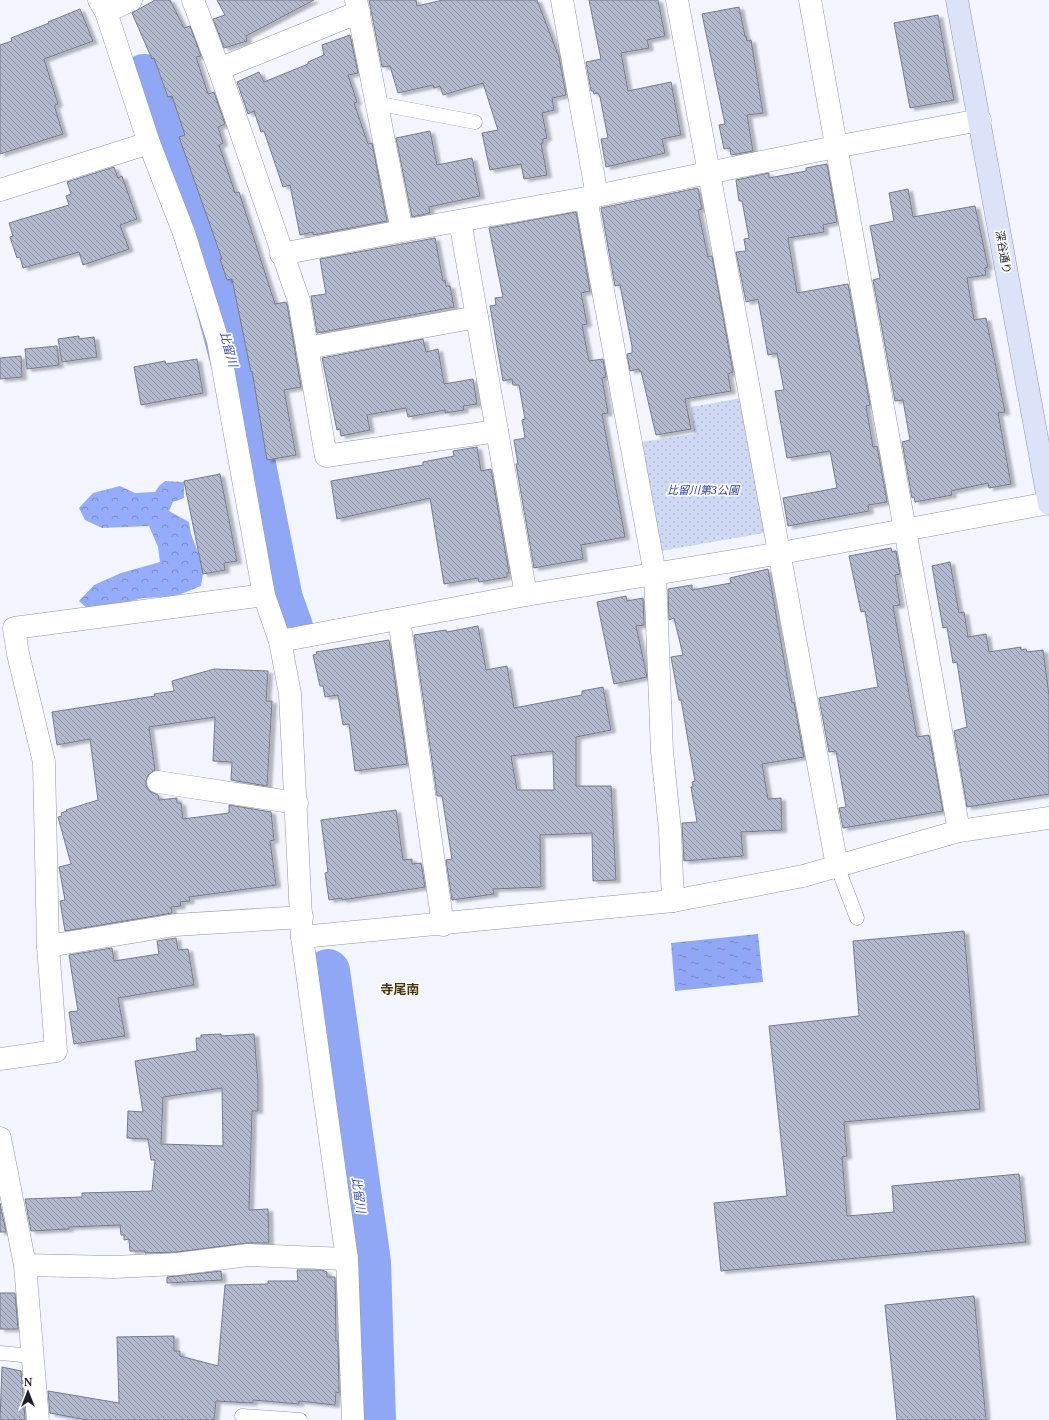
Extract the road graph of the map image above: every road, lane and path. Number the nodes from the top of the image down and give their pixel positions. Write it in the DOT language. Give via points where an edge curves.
graph roads {
  1 [pos="132,0"];
  2 [pos="193,0"];
  3 [pos="562,0"];
  4 [pos="677,0"];
  5 [pos="810,0"];
  6 [pos="957,0"];
  7 [pos="102,6"];
  8 [pos="357,6"];
  9 [pos="219,69"];
  10 [pos="375,103"];
  11 [pos="980,120"];
  12 [pos="474,122"];
  13 [pos="149,143"];
  14 [pos="835,147"];
  15 [pos="710,172"];
  16 [pos="0,190"];
  17 [pos="592,197"];
  18 [pos="460,221"];
  19 [pos="402,231"];
  20 [pos="281,254"];
  21 [pos="477,317"];
  22 [pos="307,348"];
  23 [pos="497,431"];
  24 [pos="1049,503"];
  25 [pos="904,530"];
  26 [pos="780,553"];
  27 [pos="655,574"];
  28 [pos="264,595"];
  29 [pos="526,595"];
  30 [pos="398,619"];
  31 [pos="280,641"];
  32 [pos="158,782"];
  33 [pos="297,803"];
  34 [pos="1049,818"];
  35 [pos="959,831"];
  36 [pos="837,866"];
  37 [pos="674,901"];
  38 [pos="856,918"];
  39 [pos="443,924"];
  40 [pos="302,927"];
  41 [pos="48,946"];
  42 [pos="0,1059"];
  43 [pos="0,1138"];
  44 [pos="4,1174"];
  45 [pos="347,1259"];
  46 [pos="25,1265"];
  47 [pos="0,1353"];
  48 [pos="33,1356"];
  49 [pos="242,1416"];
  50 [pos="38,1420"];
  51 [pos="300,1420"];
  52 [pos="353,1420"];
  1 -- 7 [label="street"];
  2 -- 9 [label="street"];
  3 -- 17 [label="street"];
  4 -- 15 [label="street"];
  5 -- 14 [label="street"];
  6 -- 11 [label="street, 深谷通り"];
  7 -- 13 [label="street"];
  8 -- 9 [label="street"];
  8 -- 10 [label="street"];
  9 -- 20 [label="street"];
  10 -- 12 [label="lane"];
  10 -- 19 [label="street"];
  11 -- 14 [label="street"];
  11 -- 24 [label="street, 深谷通り"];
  13 -- 16 [label="street"];
  13 -- 28 [label="street" via="184,233 218,341"];
  14 -- 15 [label="street"];
  14 -- 25 [label="street"];
  15 -- 17 [label="street"];
  15 -- 26 [label="street"];
  17 -- 18 [label="street"];
  17 -- 27 [label="street"];
  18 -- 19 [label="street"];
  18 -- 21 [label="street"];
  19 -- 20 [label="street"];
  20 -- 22 [label="street" via="299,301"];
  21 -- 22 [label="street"];
  21 -- 23 [label="street"];
  22 -- 23 [label="street" via="326,456"];
  23 -- 29 [label="street"];
  24 -- 25 [label="street"];
  25 -- 26 [label="street"];
  25 -- 35 [label="street"];
  26 -- 27 [label="street"];
  26 -- 36 [label="street"];
  27 -- 29 [label="street"];
  27 -- 37 [label="street" via="662,751"];
  28 -- 31 [label="street"];
  28 -- 41 [label="street" via="14,628 44,762"];
  29 -- 30 [label="street"];
  30 -- 31 [label="street"];
  30 -- 39 [label="street"];
  31 -- 33 [label="street" via="290,694"];
  32 -- 33 [label="street"];
  33 -- 40 [label="street"];
  34 -- 35 [label="street"];
  35 -- 36 [label="street"];
  36 -- 37 [label="street" via="774,882"];
  36 -- 38 [label="lane"];
  37 -- 39 [label="street"];
  39 -- 40 [label="street"];
  40 -- 41 [label="street" via="176,925"];
  40 -- 45 [label="street"];
  41 -- 42 [label="street" via="56,1051"];
  43 -- 44 [label="street"];
  44 -- 46 [label="street"];
  45 -- 46 [label="street" via="248,1255 178,1264 114,1267"];
  45 -- 52 [label="street"];
  46 -- 48 [label="street"];
  47 -- 48 [label="lane"];
  48 -- 50 [label="street"];
  49 -- 51 [label="lane"];
}
